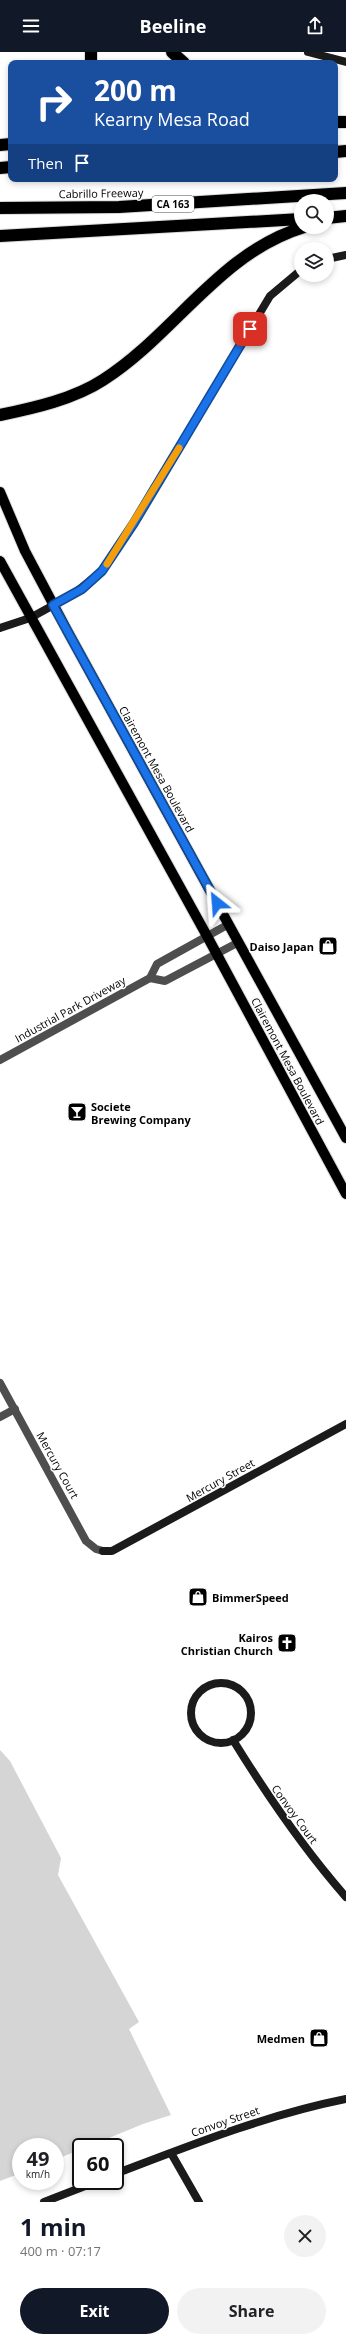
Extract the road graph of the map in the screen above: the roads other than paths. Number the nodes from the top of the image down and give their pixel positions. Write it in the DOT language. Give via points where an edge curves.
graph roads {
  1 [pos="172,52"];
  2 [pos="308,52"];
  3 [pos="181,60"];
  4 [pos="346,62"];
  5 [pos="346,193"];
  6 [pos="0,208"];
  7 [pos="294,219"];
  8 [pos="294,232"];
  9 [pos="0,236"];
  10 [pos="346,255"];
  11 [pos="334,258"];
  12 [pos="294,276"];
  13 [pos="0,415"];
  14 [pos="0,492"];
  15 [pos="0,561"];
  16 [pos="53,605"];
  17 [pos="30,618"];
  18 [pos="0,628"];
  19 [pos="229,924"];
  20 [pos="207,936"];
  21 [pos="239,942"];
  22 [pos="217,954"];
  23 [pos="150,978"];
  24 [pos="0,1060"];
  25 [pos="346,1138"];
  26 [pos="346,1194"];
  27 [pos="0,1383"];
  28 [pos="15,1409"];
  29 [pos="0,1417"];
  30 [pos="346,1424"];
  31 [pos="103,1551"];
  32 [pos="233,1740"];
  33 [pos="346,1897"];
  34 [pos="346,2099"];
  35 [pos="171,2153"];
  36 [pos="124,2171"];
  37 [pos="75,2190"];
  38 [pos="44,2202"];
  39 [pos="199,2202"];
  1 -- 3 [label="highway"];
  2 -- 4 [label="street"];
  5 -- 6 [label="highway, Cabrillo Freeway / CA 163" via="119,207"];
  7 -- 9 [label="highway"];
  8 -- 13 [label="highway" via="246,254 203,289 134,357 102,381 67,397"];
  10 -- 11 [label="street"];
  12 -- 16 [label="street" via="270,296 134,523 102,571 82,589"];
  14 -- 16 [label="main road, Clairemont Mesa Boulevard" via="19,538"];
  15 -- 17 [label="main road, Clairemont Mesa Boulevard"];
  16 -- 17 [label="street"];
  16 -- 19 [label="main road, Clairemont Mesa Boulevard"];
  17 -- 18 [label="street"];
  17 -- 20 [label="main road, Clairemont Mesa Boulevard"];
  19 -- 20 [label="street, Industrial Park Driveway"];
  19 -- 21 [label="main road, Clairemont Mesa Boulevard"];
  20 -- 22 [label="main road, Clairemont Mesa Boulevard"];
  20 -- 23 [label="street, Industrial Park Driveway" via="158,964"];
  21 -- 22 [label="street"];
  21 -- 25 [label="main road, Clairemont Mesa Boulevard"];
  22 -- 23 [label="street" via="166,981"];
  22 -- 26 [label="main road, Clairemont Mesa Boulevard"];
  23 -- 24 [label="street, Industrial Park Driveway"];
  27 -- 28 [label="street, Mercury Court"];
  28 -- 29 [label="street"];
  28 -- 31 [label="street, Mercury Court" via="86,1541"];
  30 -- 31 [label="street, Mercury Street" via="112,1551"];
  32 -- 32 [label="street" via="240,1736 248,1723 249,1705 238,1688 229,1684 209,1685 195,1698 191,1707 193,1724 204,1737 213,1742"];
  32 -- 33 [label="street, Convoy Court" via="273,1804 321,1869"];
  34 -- 35 [label="street, Convoy Street" via="302,2108 238,2127"];
  35 -- 36 [label="street, Convoy Street"];
  35 -- 39 [label="street"];
  37 -- 38 [label="street"];
}
